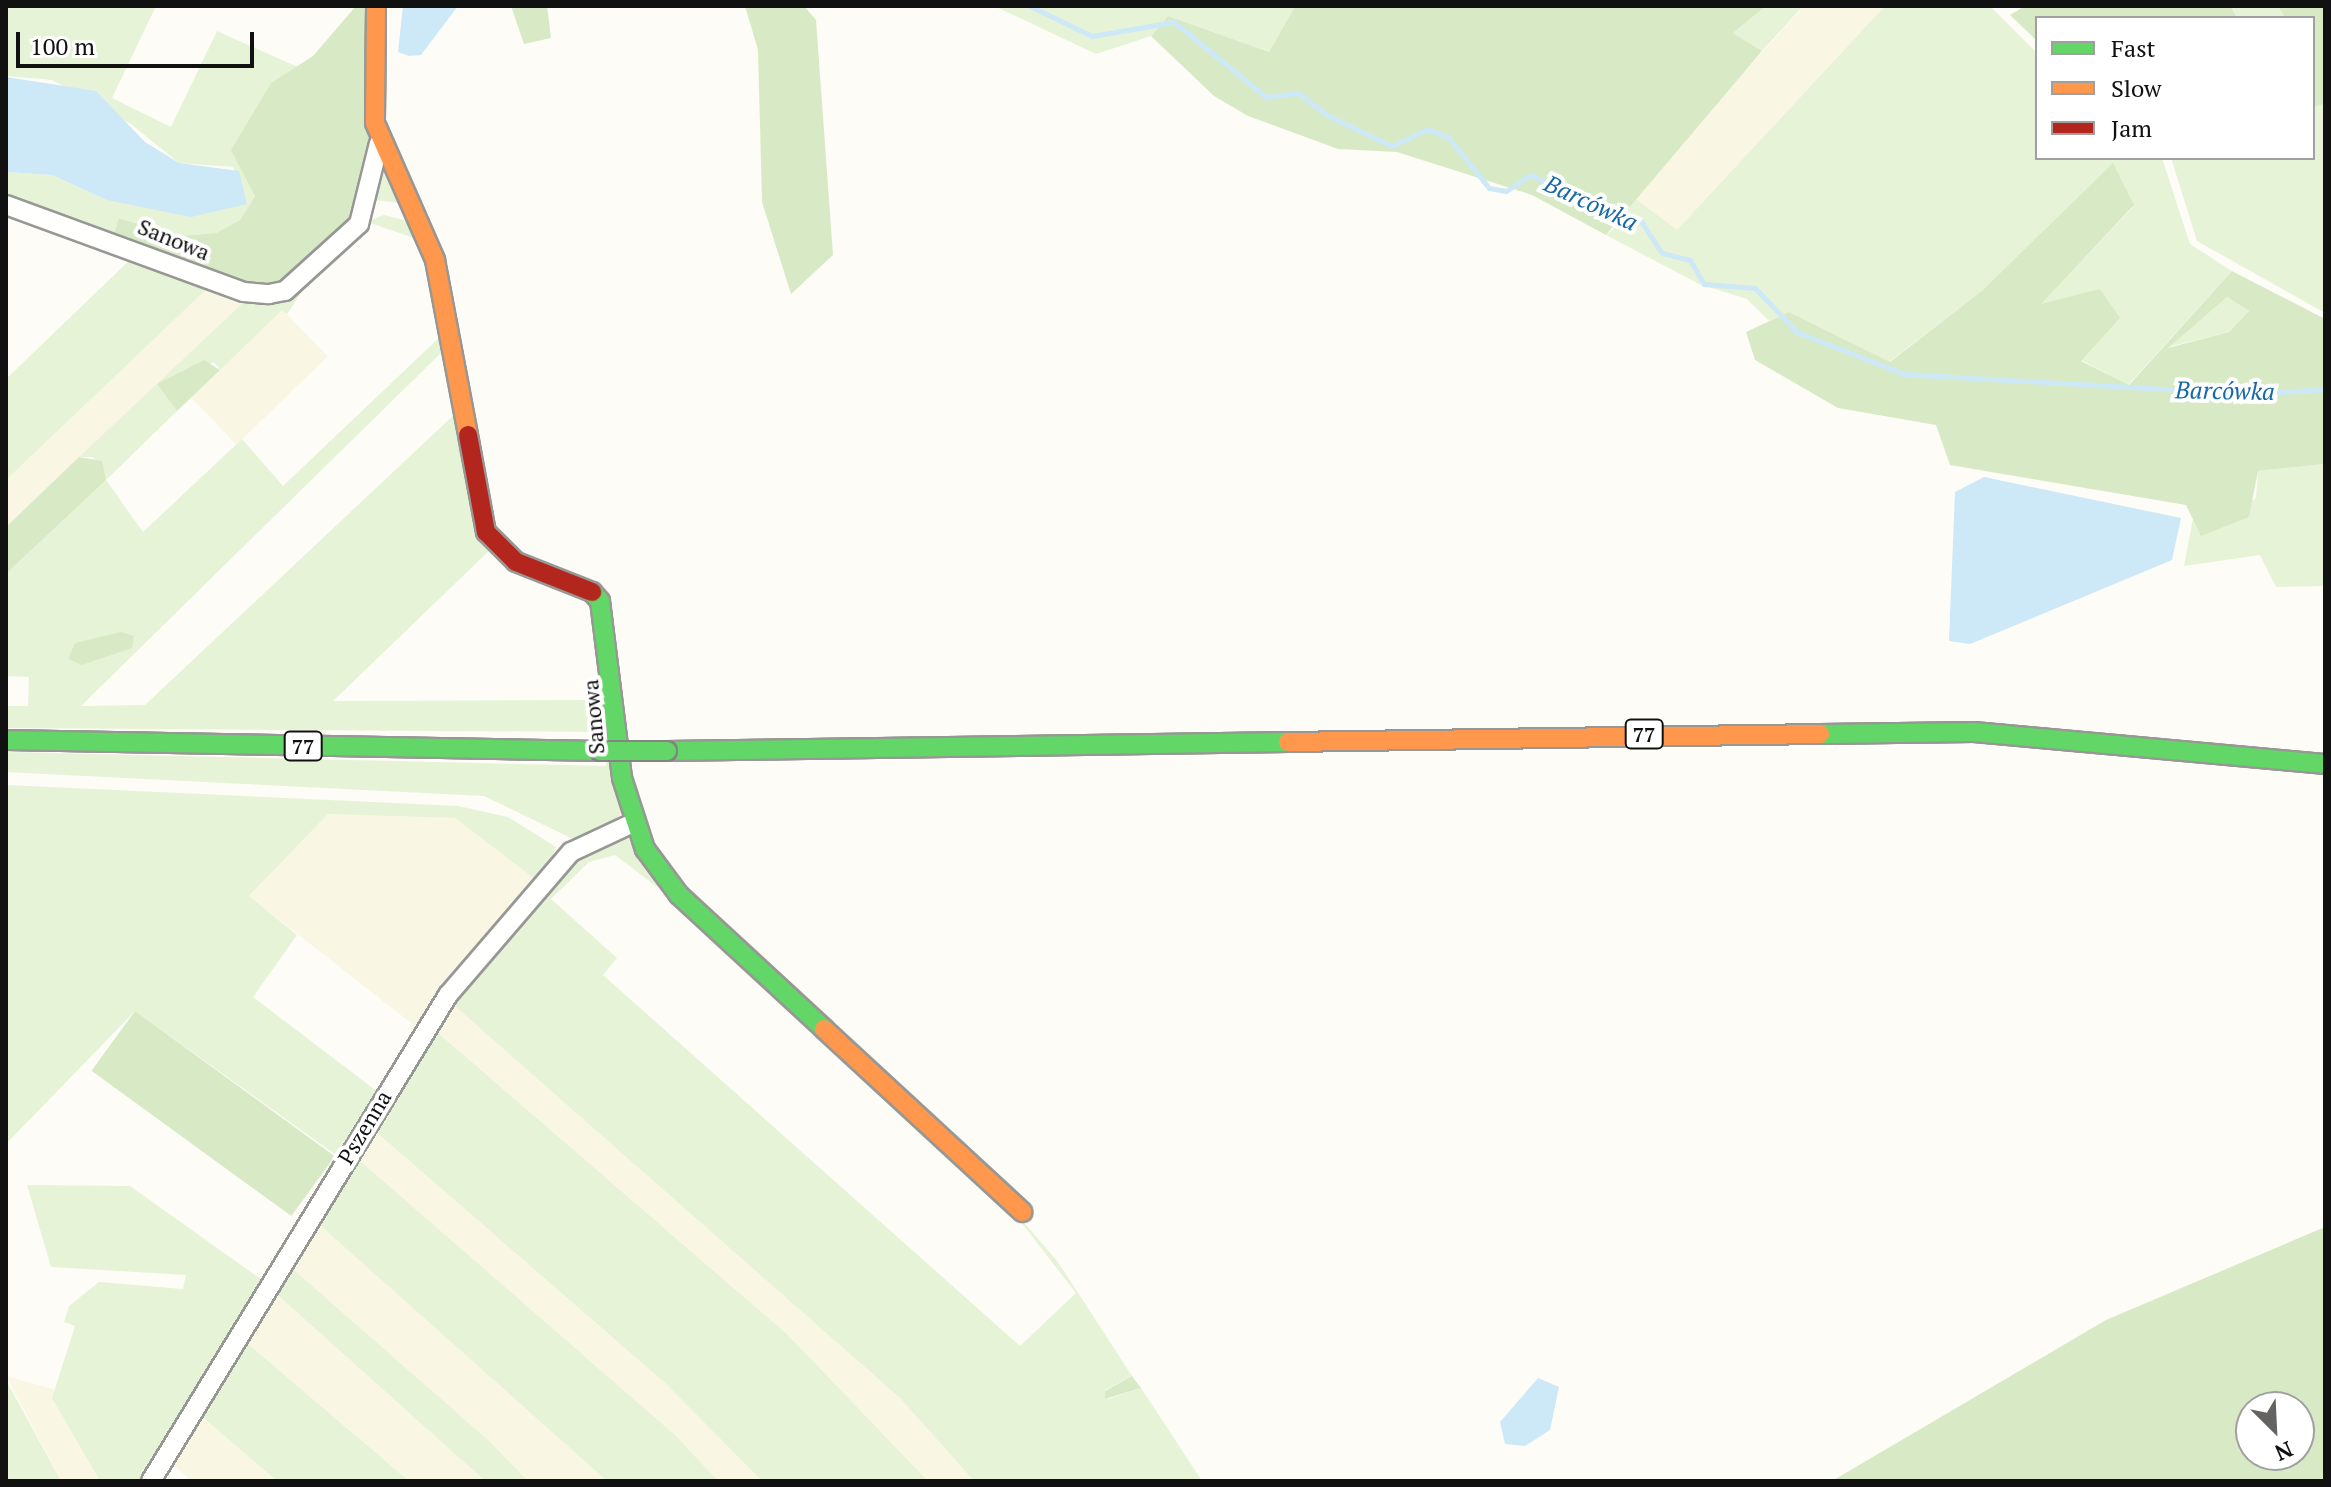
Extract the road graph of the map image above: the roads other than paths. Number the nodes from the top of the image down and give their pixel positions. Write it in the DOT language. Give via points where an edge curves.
graph roads {
  1 [pos="376,6"];
  2 [pos="379,143"];
  3 [pos="6,205"];
  4 [pos="6,740"];
  5 [pos="2325,764"];
  6 [pos="633,823"];
  7 [pos="1022,1212"];
  8 [pos="151,1481"];
  1 -- 2 [label="main road, Sanowa" via="371,100"];
  2 -- 3 [label="street, Sanowa" via="359,224 285,291 269,294 244,292"];
  2 -- 6 [label="main road, Sanowa" via="435,260 486,532 516,562 585,584 602,606"];
  4 -- 5 [label="main road, 77, bridge" via="667,751 1974,732"];
  6 -- 7 [label="main road, Sanowa" via="679,895"];
  6 -- 8 [label="street, Pszenna" via="571,852 448,995"];
}
